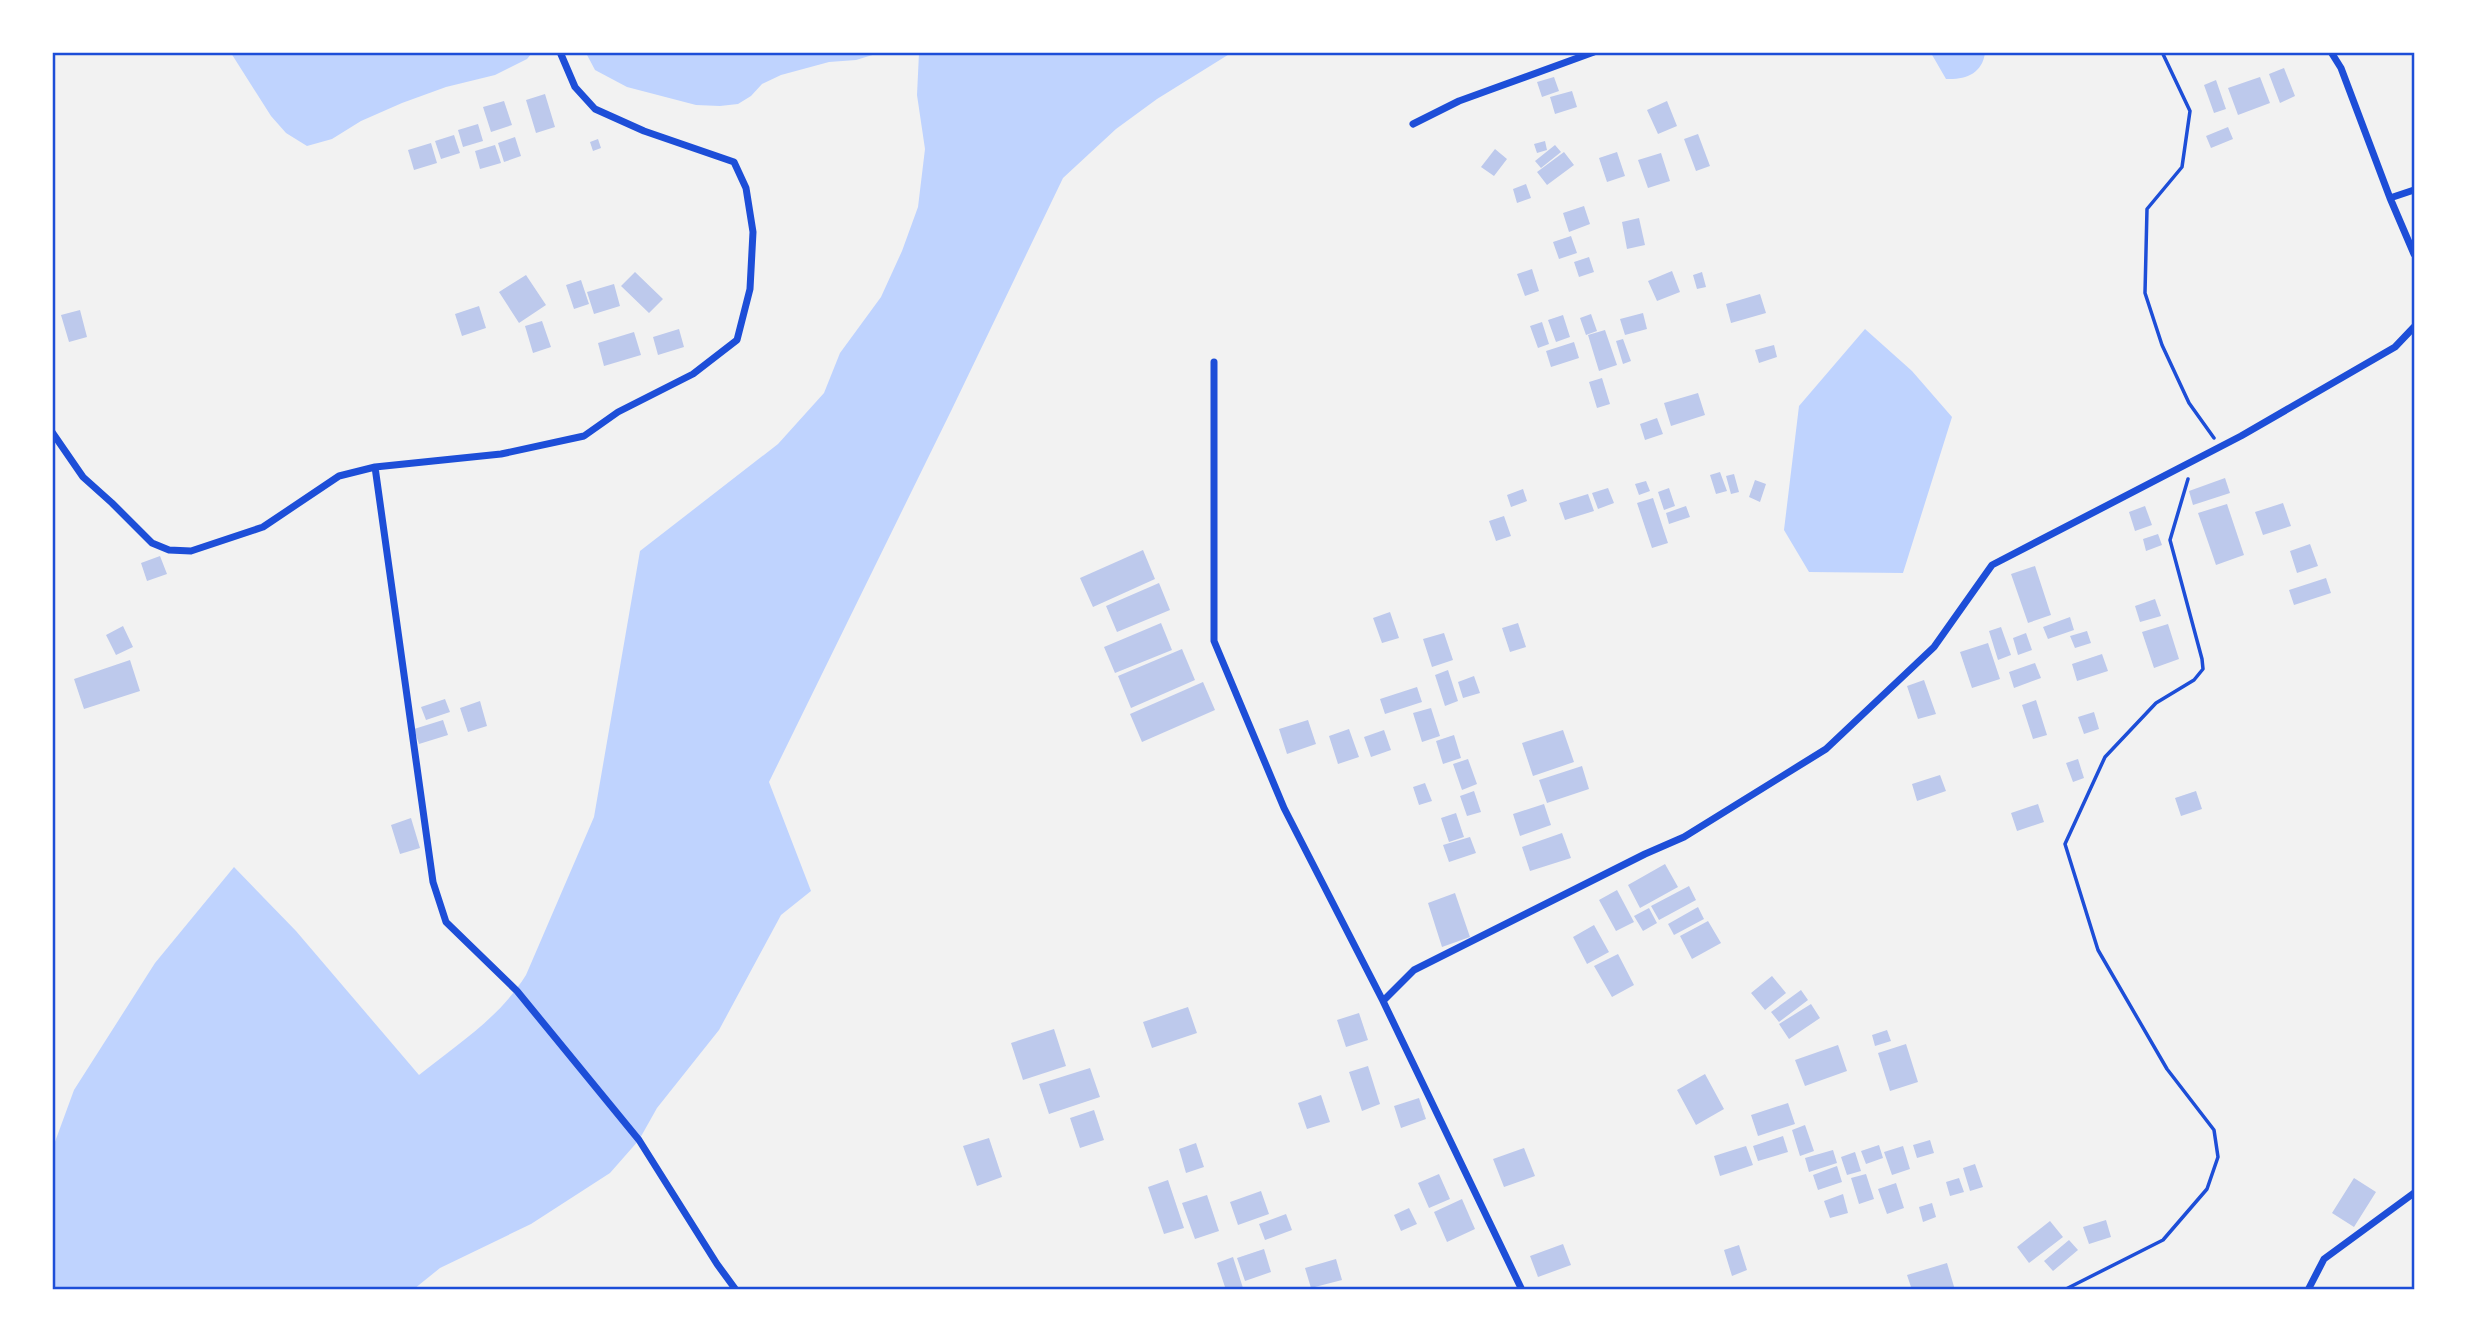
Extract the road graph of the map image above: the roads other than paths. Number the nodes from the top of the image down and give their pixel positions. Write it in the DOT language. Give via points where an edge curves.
graph roads {
  1 [pos="560,52"];
  2 [pos="1594,52"];
  3 [pos="2331,52"];
  4 [pos="1413,124"];
  5 [pos="2414,190"];
  6 [pos="2390,198"];
  7 [pos="2414,254"];
  8 [pos="2414,327"];
  9 [pos="1214,362"];
  10 [pos="52,432"];
  11 [pos="376,467"];
  12 [pos="1383,1001"];
  13 [pos="2414,1193"];
  14 [pos="736,1290"];
  15 [pos="1522,1290"];
  16 [pos="2308,1290"];
  1 -- 11 [label="street" via="575,87 596,109 734,162 746,188 753,232 750,289 737,340 693,374 618,412 584,436 501,454"];
  2 -- 4 [label="street" via="1459,101"];
  3 -- 6 [label="street"];
  5 -- 6 [label="street"];
  6 -- 7 [label="street"];
  8 -- 12 [label="street" via="2395,347 2220,447 1992,565 1934,647 1826,748 1684,837 1413,970"];
  9 -- 12 [label="street" via="1214,641 1284,808"];
  10 -- 11 [label="street" via="83,477 152,543 169,550 191,551 263,527 339,476"];
  11 -- 14 [label="street" via="433,882 446,922 517,991 639,1140"];
  12 -- 15 [label="street"];
  13 -- 16 [label="street" via="2324,1259"];
}
